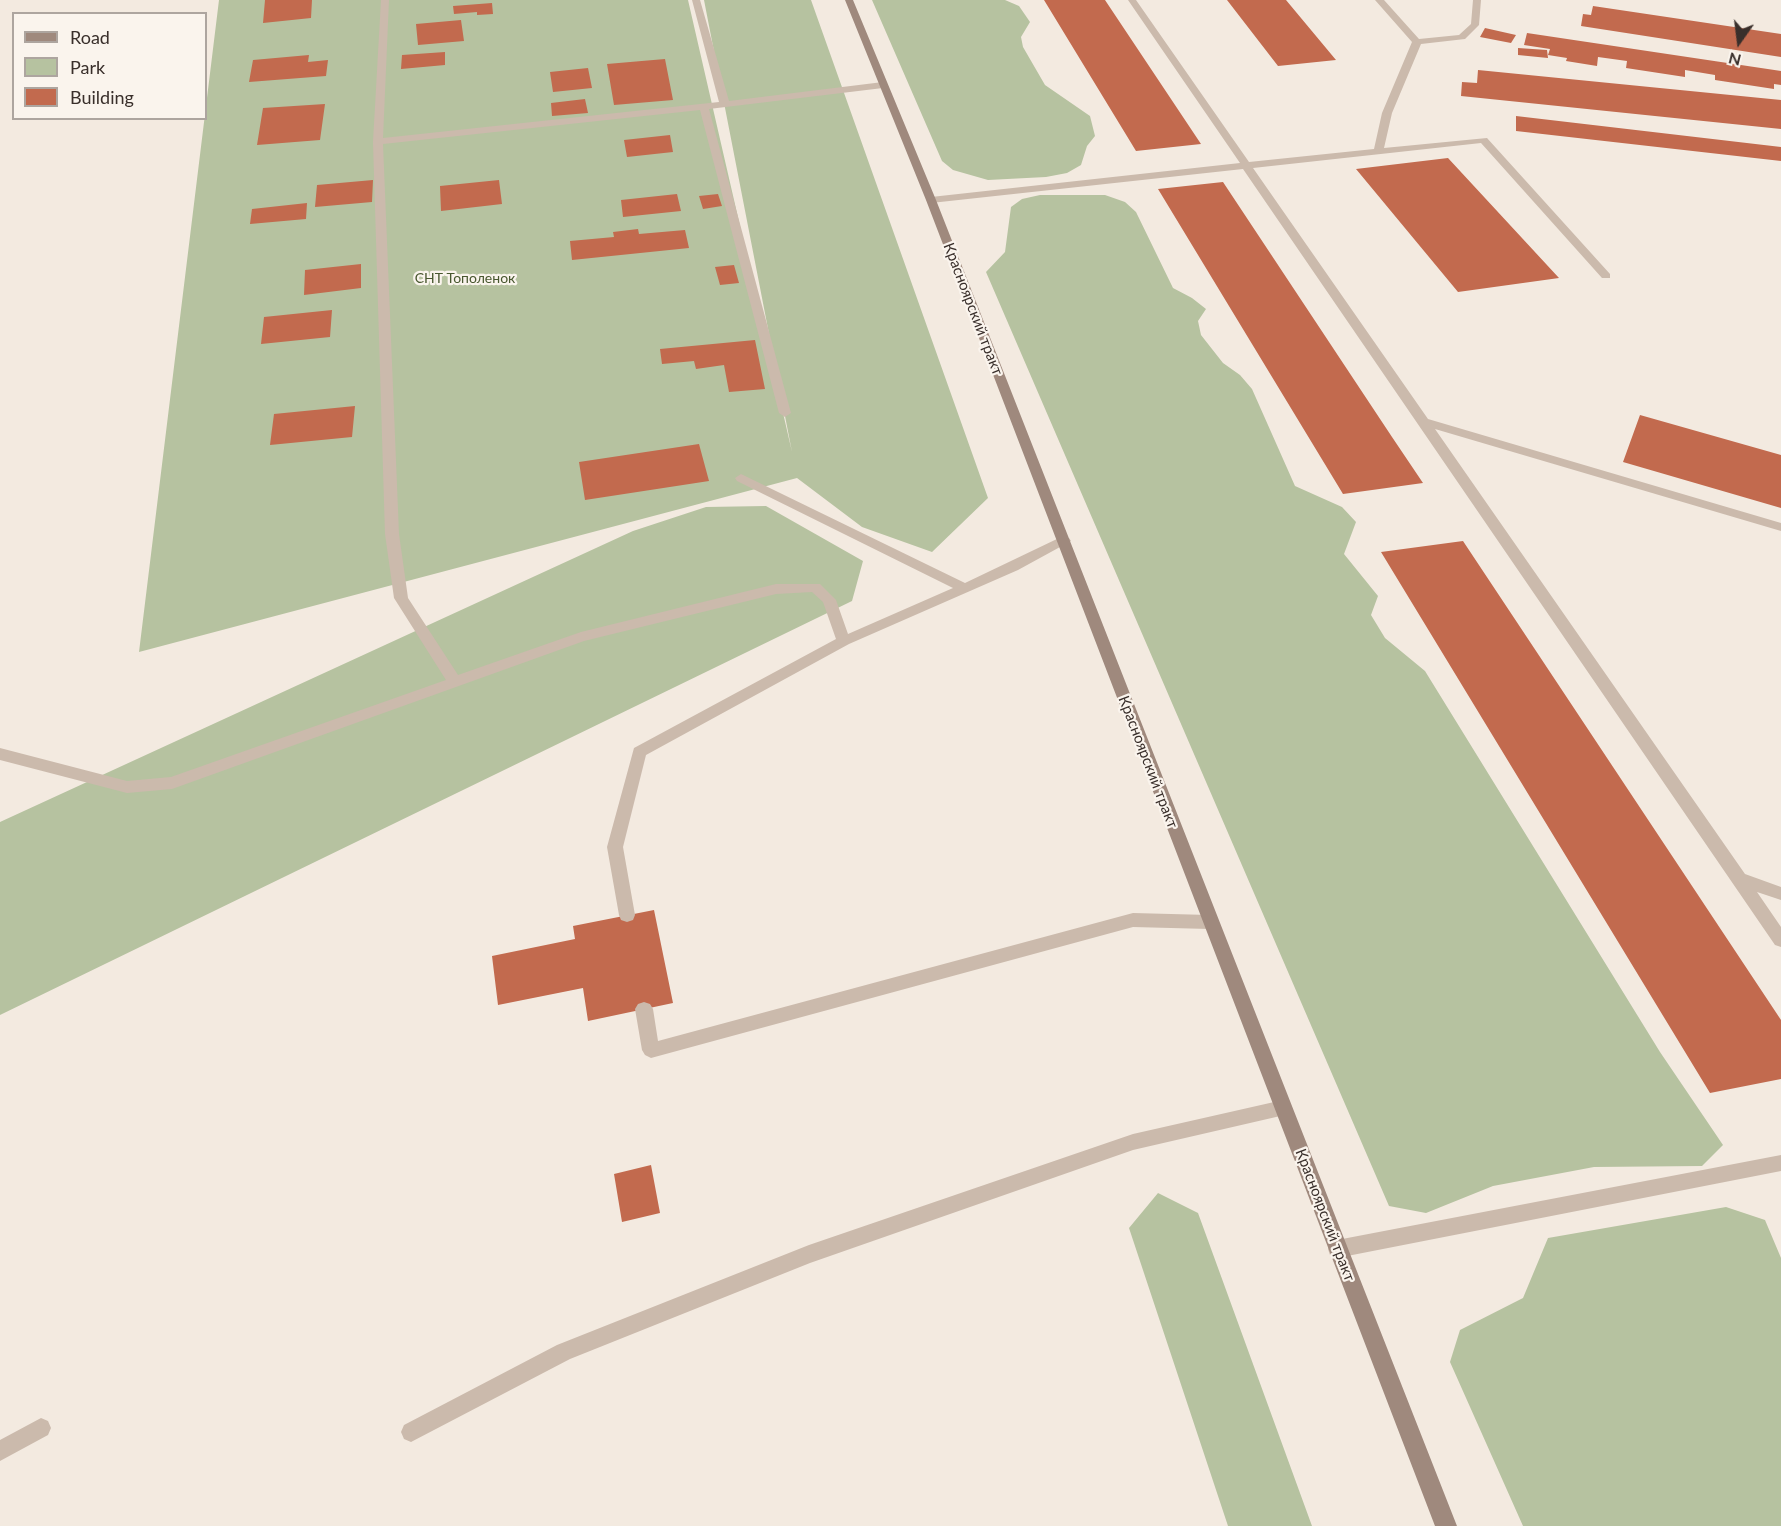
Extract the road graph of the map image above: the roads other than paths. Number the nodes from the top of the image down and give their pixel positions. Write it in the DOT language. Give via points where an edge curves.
graph roads {
  1 [pos="385,0"];
  2 [pos="696,0"];
  3 [pos="849,0"];
  4 [pos="1132,0"];
  5 [pos="1379,0"];
  6 [pos="1477,0"];
  7 [pos="1417,42"];
  8 [pos="883,85"];
  9 [pos="725,105"];
  10 [pos="704,107"];
  11 [pos="378,142"];
  12 [pos="1378,152"];
  13 [pos="1246,166"];
  14 [pos="930,200"];
  15 [pos="1606,276"];
  16 [pos="785,413"];
  17 [pos="1424,422"];
  18 [pos="741,478"];
  19 [pos="1781,527"];
  20 [pos="1064,541"];
  21 [pos="964,588"];
  22 [pos="844,642"];
  23 [pos="455,682"];
  24 [pos="0,754"];
  25 [pos="1739,879"];
  26 [pos="1781,894"];
  27 [pos="627,915"];
  28 [pos="1209,922"];
  29 [pos="1781,940"];
  30 [pos="644,1009"];
  31 [pos="1283,1108"];
  32 [pos="1781,1163"];
  33 [pos="1338,1249"];
  34 [pos="41,1428"];
  35 [pos="411,1432"];
  36 [pos="0,1450"];
  37 [pos="1446,1526"];
  1 -- 11 [label="lane"];
  2 -- 9 [label="lane"];
  3 -- 8 [label="main road, Красноярский тракт"];
  4 -- 13 [label="lane"];
  5 -- 7 [label="lane"];
  6 -- 7 [label="lane" via="1475,25 1462,37"];
  7 -- 12 [label="lane" via="1387,113"];
  8 -- 9 [label="lane"];
  8 -- 14 [label="main road, Красноярский тракт"];
  9 -- 10 [label="lane"];
  10 -- 11 [label="lane"];
  10 -- 16 [label="lane"];
  11 -- 23 [label="lane" via="392,534 401,598"];
  12 -- 13 [label="lane"];
  12 -- 15 [label="lane" via="1483,140"];
  13 -- 14 [label="lane"];
  13 -- 17 [label="lane"];
  14 -- 20 [label="main road, Красноярский тракт"];
  17 -- 19 [label="lane"];
  17 -- 25 [label="lane"];
  18 -- 21 [label="lane"];
  20 -- 21 [label="lane"];
  20 -- 28 [label="main road, Красноярский тракт"];
  21 -- 22 [label="lane"];
  22 -- 23 [label="lane" via="829,600 815,587 777,589 581,637"];
  22 -- 27 [label="lane" via="639,752 615,848"];
  23 -- 24 [label="lane" via="172,783 127,788"];
  25 -- 26 [label="lane"];
  25 -- 29 [label="lane"];
  28 -- 30 [label="lane" via="1133,920 651,1050"];
  28 -- 31 [label="main road, Красноярский тракт"];
  31 -- 33 [label="main road, Красноярский тракт"];
  31 -- 35 [label="lane" via="1133,1142 809,1254 564,1352"];
  32 -- 33 [label="lane"];
  33 -- 37 [label="main road, Красноярский тракт"];
  34 -- 36 [label="lane"];
}
